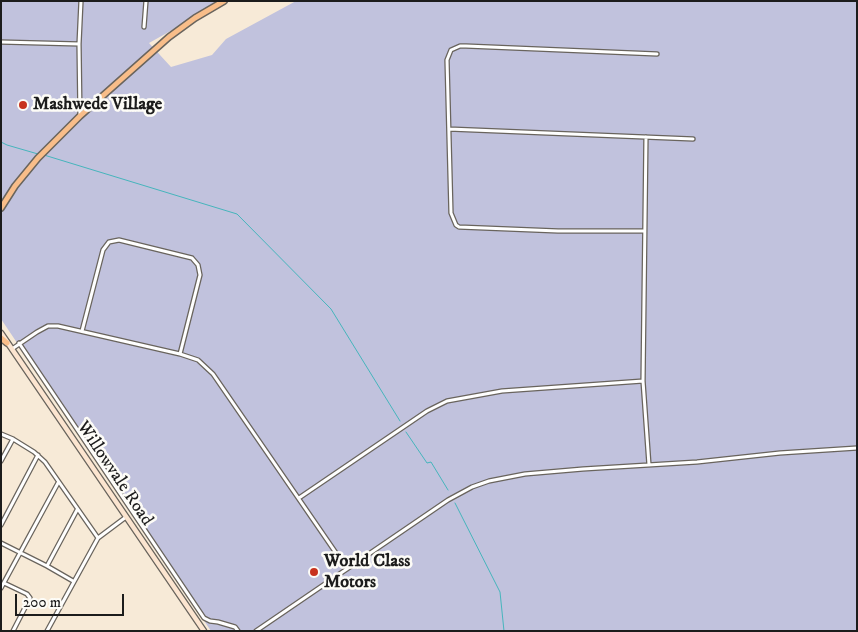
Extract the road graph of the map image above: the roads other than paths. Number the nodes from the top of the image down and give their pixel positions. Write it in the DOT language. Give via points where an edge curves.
graph roads {
  1 [pos="81,1"];
  2 [pos="146,1"];
  3 [pos="224,1"];
  4 [pos="144,27"];
  5 [pos="1,42"];
  6 [pos="78,44"];
  7 [pos="657,54"];
  8 [pos="80,116"];
  9 [pos="449,129"];
  10 [pos="646,138"];
  11 [pos="694,139"];
  12 [pos="1,208"];
  13 [pos="644,232"];
  14 [pos="82,331"];
  15 [pos="1,333"];
  16 [pos="1,338"];
  17 [pos="7,343"];
  18 [pos="19,343"];
  19 [pos="12,349"];
  20 [pos="180,354"];
  21 [pos="643,382"];
  22 [pos="1,434"];
  23 [pos="13,439"];
  24 [pos="857,448"];
  25 [pos="38,455"];
  26 [pos="1,460"];
  27 [pos="648,465"];
  28 [pos="58,483"];
  29 [pos="299,498"];
  30 [pos="77,510"];
  31 [pos="126,517"];
  32 [pos="1,525"];
  33 [pos="98,538"];
  34 [pos="1,543"];
  35 [pos="20,553"];
  36 [pos="47,566"];
  37 [pos="347,569"];
  38 [pos="73,582"];
  39 [pos="4,583"];
  40 [pos="1,588"];
  41 [pos="12,631"];
  42 [pos="47,631"];
  43 [pos="204,631"];
  44 [pos="238,631"];
  45 [pos="256,631"];
  1 -- 6 [label="street"];
  2 -- 4 [label="street"];
  3 -- 8 [label="main road" via="169,37"];
  5 -- 6 [label="street"];
  6 -- 8 [label="street"];
  7 -- 9 [label="street" via="455,48 447,60"];
  8 -- 12 [label="main road" via="38,158"];
  9 -- 10 [label="street"];
  9 -- 13 [label="street" via="451,214 459,228"];
  10 -- 11 [label="street"];
  10 -- 13 [label="street"];
  13 -- 21 [label="street"];
  14 -- 18 [label="street" via="48,326"];
  14 -- 20 [label="street"];
  14 -- 20 [label="street" via="103,250 109,242 119,240 192,258 198,266 200,275"];
  15 -- 17 [label="main road, Willowvale Road"];
  16 -- 17 [label="main road"];
  17 -- 19 [label="main road, Willowvale Road"];
  18 -- 19 [label="street"];
  18 -- 44 [label="street" via="204,618 235,627"];
  19 -- 31 [label="main road, Willowvale Road"];
  20 -- 29 [label="street" via="198,360 214,374"];
  21 -- 27 [label="street"];
  21 -- 29 [label="street" via="502,391 447,401 427,410"];
  22 -- 23 [label="street"];
  23 -- 25 [label="street"];
  23 -- 26 [label="street"];
  24 -- 27 [label="street"];
  25 -- 28 [label="street"];
  25 -- 32 [label="street"];
  27 -- 37 [label="street" via="525,474 489,481 448,500"];
  28 -- 30 [label="street"];
  28 -- 35 [label="street"];
  29 -- 37 [label="street"];
  30 -- 33 [label="street"];
  30 -- 36 [label="street"];
  31 -- 33 [label="street"];
  31 -- 43 [label="main road, Willowvale Road"];
  33 -- 38 [label="street"];
  34 -- 35 [label="street"];
  35 -- 36 [label="street"];
  35 -- 39 [label="street"];
  36 -- 38 [label="street"];
  37 -- 45 [label="street"];
  38 -- 42 [label="street"];
  39 -- 40 [label="street"];
  39 -- 41 [label="street" via="30,598"];
}
